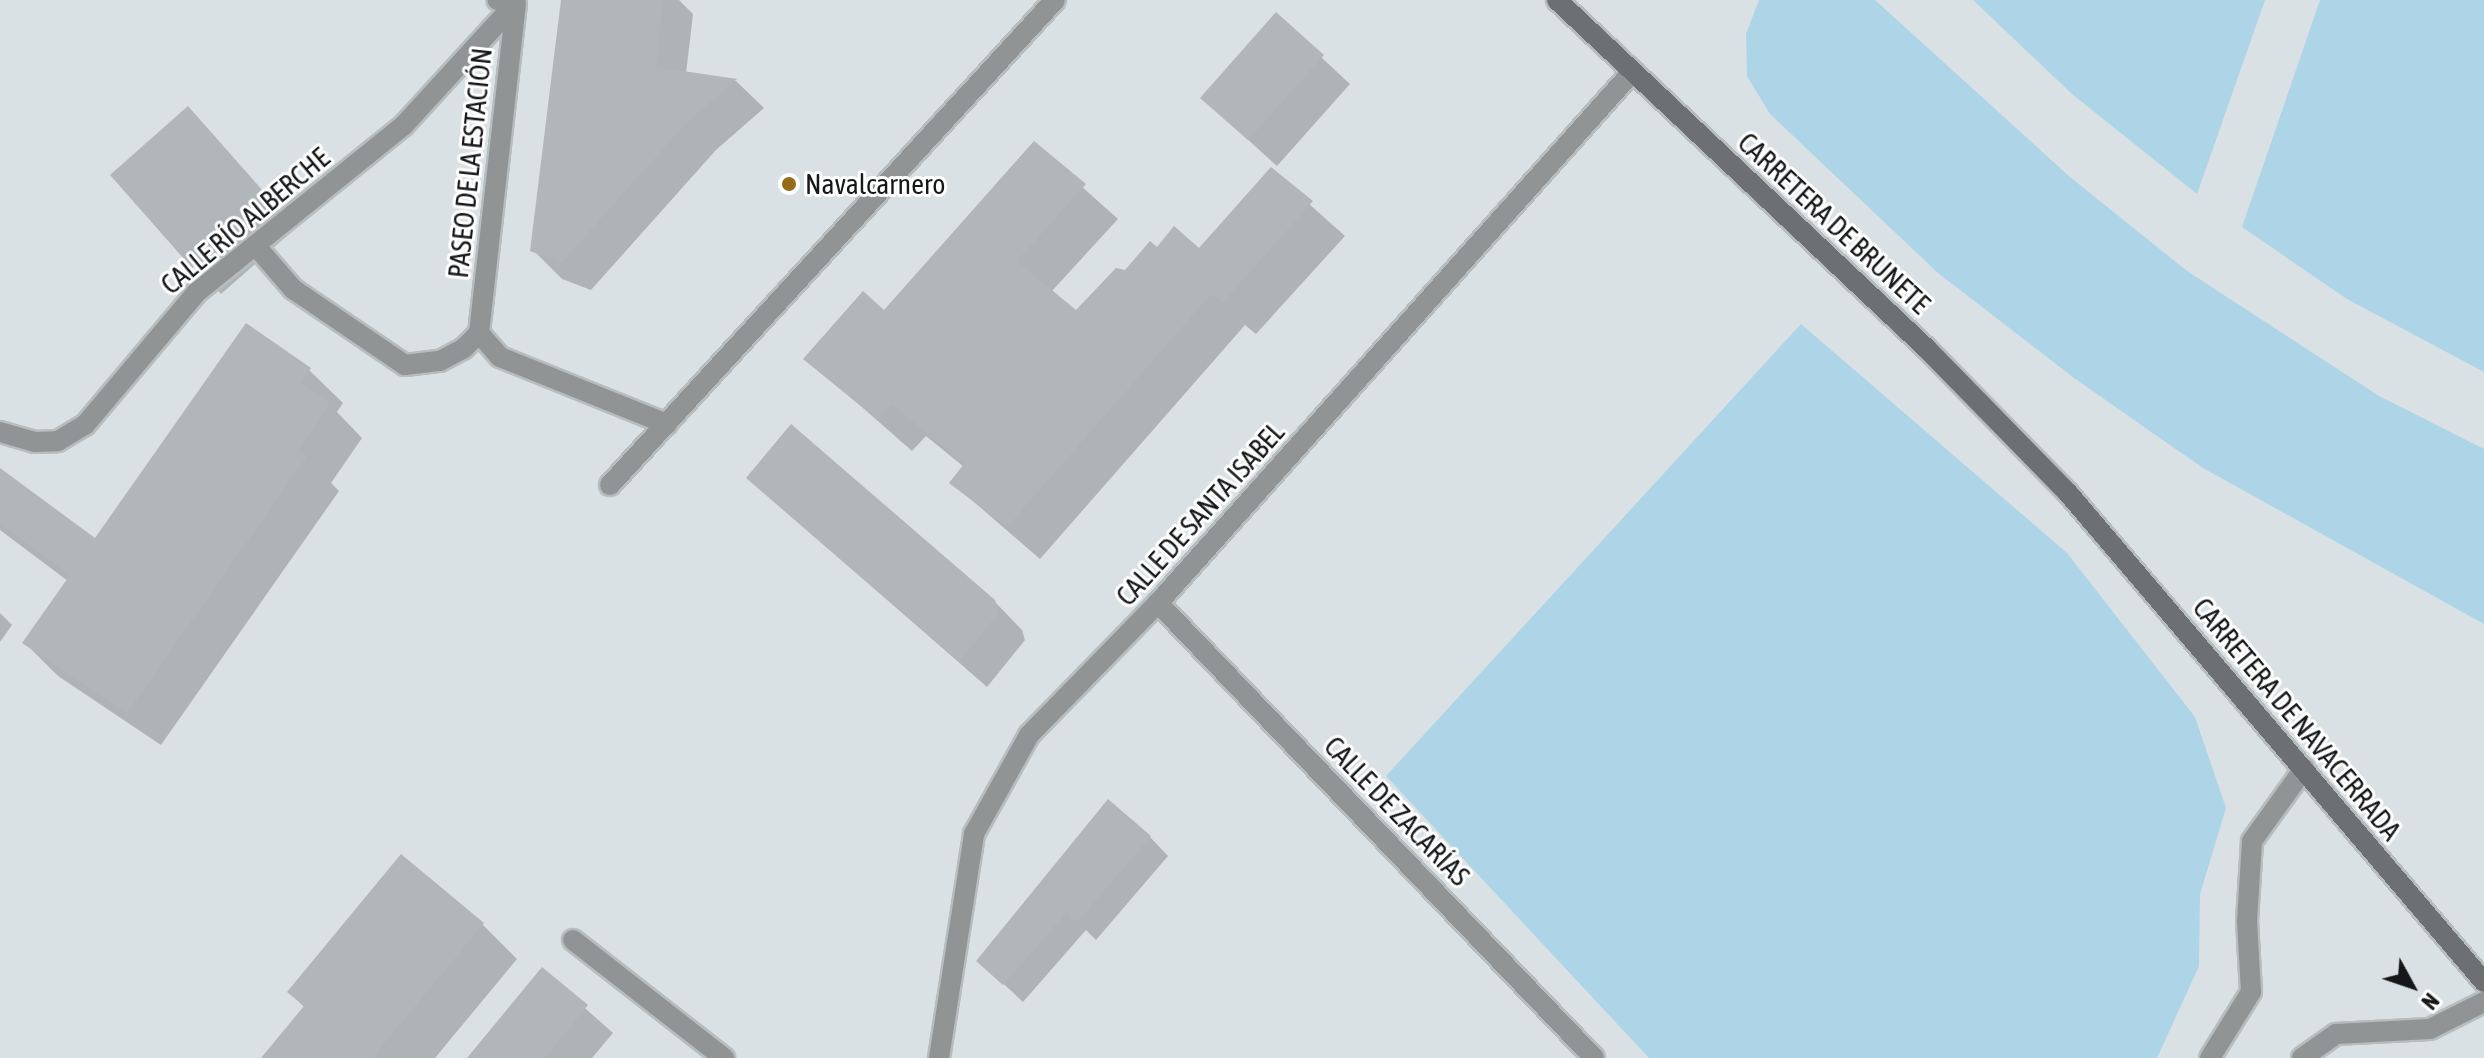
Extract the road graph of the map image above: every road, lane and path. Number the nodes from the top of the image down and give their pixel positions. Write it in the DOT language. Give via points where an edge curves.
graph roads {
  1 [pos="1055,0"];
  2 [pos="1557,0"];
  3 [pos="510,1"];
  4 [pos="1633,71"];
  5 [pos="255,245"];
  6 [pos="479,333"];
  7 [pos="667,424"];
  8 [pos="0,432"];
  9 [pos="610,485"];
  10 [pos="2068,493"];
  11 [pos="1158,603"];
  12 [pos="2304,769"];
  13 [pos="573,940"];
  14 [pos="2484,982"];
  15 [pos="2484,1002"];
  16 [pos="724,1058"];
  17 [pos="939,1058"];
  18 [pos="1594,1058"];
  19 [pos="2210,1058"];
  20 [pos="2302,1058"];
  1 -- 7 [label="street"];
  2 -- 4 [label="street, CARRETERA DE BRUNETE"];
  3 -- 5 [label="street, CALLE RÍO ALBERCHE" via="404,125"];
  3 -- 6 [label="street, PASEO DE LA ESTACIÓN"];
  4 -- 10 [label="street, CARRETERA DE BRUNETE" via="1926,348"];
  4 -- 11 [label="street, CALLE DE SANTA ISABEL"];
  5 -- 6 [label="street" via="293,289 405,365 440,361"];
  5 -- 8 [label="street, CALLE RÍO ALBERCHE" via="196,293 85,425 58,441 34,442"];
  6 -- 7 [label="street" via="500,357"];
  7 -- 9 [label="street"];
  10 -- 12 [label="street, CARRETERA DE NAVACERRADA"];
  11 -- 17 [label="street, CALLE DE SANTA ISABEL" via="1029,735 974,834"];
  11 -- 18 [label="street, CALLE DE ZACARÍAS"];
  12 -- 14 [label="street, CARRETERA DE NAVACERRADA"];
  12 -- 19 [label="street" via="2252,841 2247,921 2251,992"];
  13 -- 16 [label="street"];
  15 -- 20 [label="street" via="2430,1029 2336,1034"];
}
